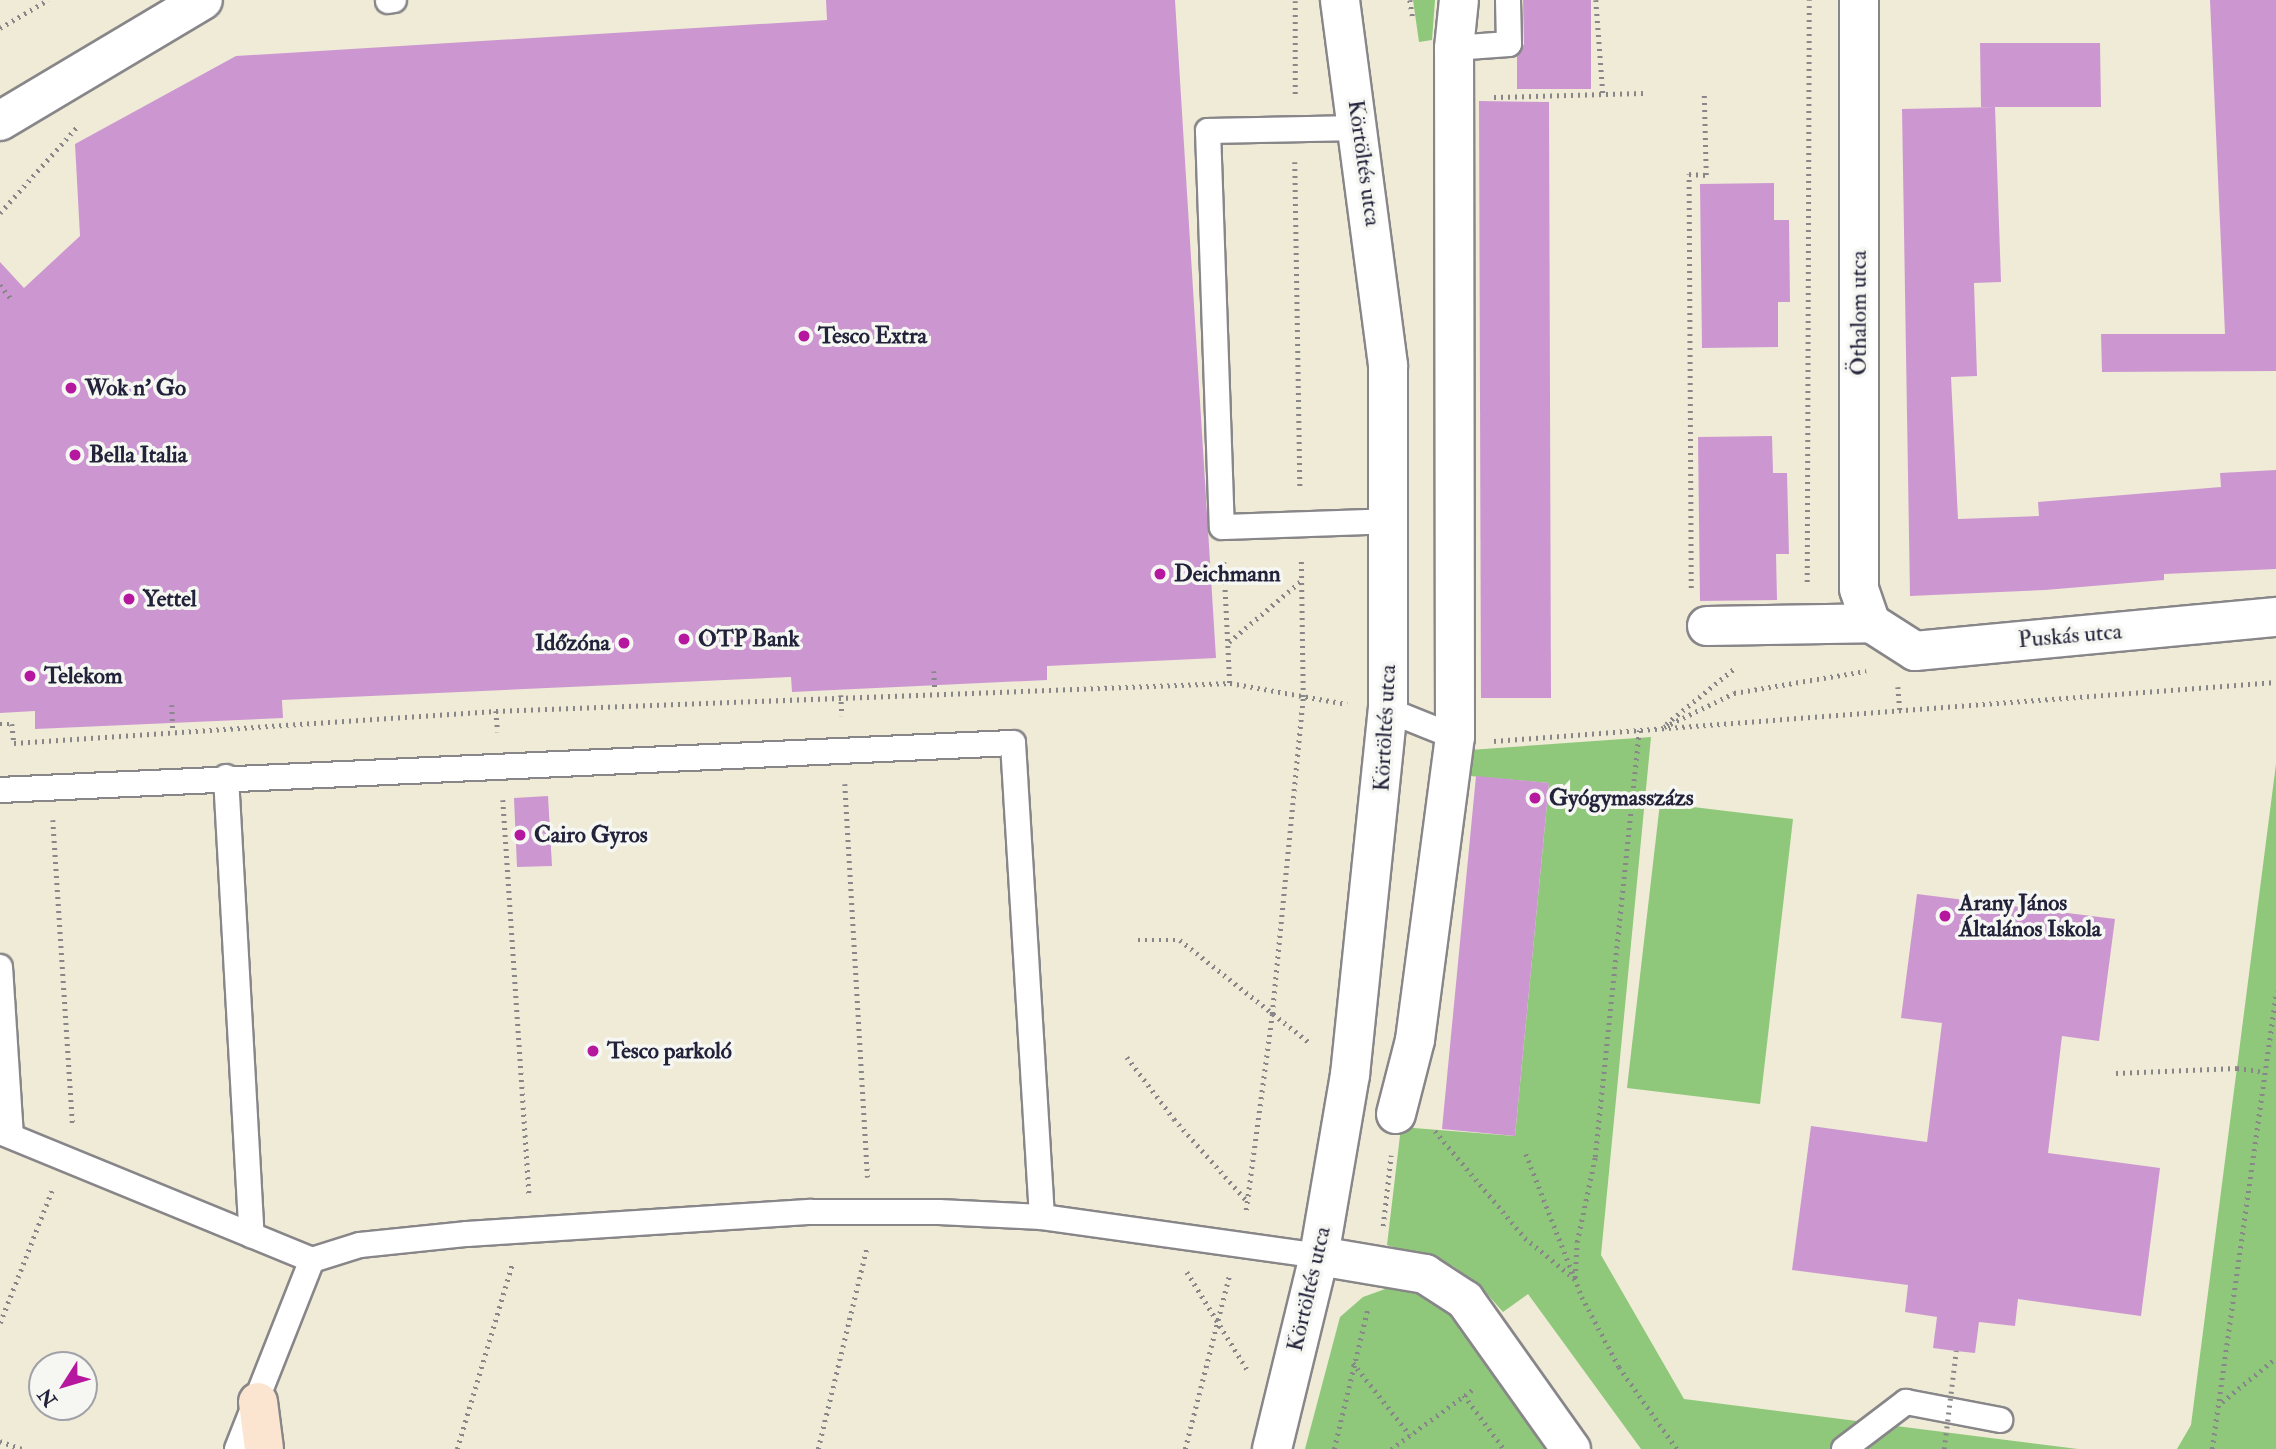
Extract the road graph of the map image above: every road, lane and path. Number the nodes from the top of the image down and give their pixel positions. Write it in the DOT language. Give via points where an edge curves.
graph roads {
  1 [pos="48,0"];
  2 [pos="203,0"];
  3 [pos="1295,0"];
  4 [pos="1340,0"];
  5 [pos="1458,0"];
  6 [pos="1508,0"];
  7 [pos="1596,0"];
  8 [pos="1809,0"];
  9 [pos="1859,0"];
  10 [pos="0,28"];
  11 [pos="1454,48"];
  12 [pos="1704,92"];
  13 [pos="1643,93"];
  14 [pos="1603,94"];
  15 [pos="1454,98"];
  16 [pos="87,115"];
  17 [pos="0,121"];
  18 [pos="1359,128"];
  19 [pos="1295,131"];
  20 [pos="0,213"];
  21 [pos="0,285"];
  22 [pos="12,300"];
  23 [pos="1391,521"];
  24 [pos="1300,524"];
  25 [pos="1222,527"];
  26 [pos="1302,580"];
  27 [pos="2276,617"];
  28 [pos="1871,623"];
  29 [pos="1798,624"];
  30 [pos="1707,626"];
  31 [pos="1229,642"];
  32 [pos="1915,651"];
  33 [pos="934,671"];
  34 [pos="2276,682"];
  35 [pos="1230,683"];
  36 [pos="935,691"];
  37 [pos="841,695"];
  38 [pos="1303,697"];
  39 [pos="172,705"];
  40 [pos="1388,710"];
  41 [pos="496,711"];
  42 [pos="0,724"];
  43 [pos="1660,729"];
  44 [pos="1639,730"];
  45 [pos="173,731"];
  46 [pos="1455,737"];
  47 [pos="48,740"];
  48 [pos="843,750"];
  49 [pos="501,764"];
  50 [pos="226,777"];
  51 [pos="51,786"];
  52 [pos="0,790"];
  53 [pos="1139,940"];
  54 [pos="0,967"];
  55 [pos="2276,991"];
  56 [pos="1272,1014"];
  57 [pos="2270,1036"];
  58 [pos="2276,1042"];
  59 [pos="1127,1057"];
  60 [pos="2265,1072"];
  61 [pos="2116,1073"];
  62 [pos="1350,1075"];
  63 [pos="1399,1107"];
  64 [pos="5,1134"];
  65 [pos="1526,1154"];
  66 [pos="64,1158"];
  67 [pos="1248,1201"];
  68 [pos="867,1213"];
  69 [pos="1042,1217"];
  70 [pos="522,1231"];
  71 [pos="1164,1232"];
  72 [pos="252,1236"];
  73 [pos="1237,1244"];
  74 [pos="1319,1256"];
  75 [pos="312,1260"];
  76 [pos="1575,1279"];
  77 [pos="0,1323"];
  78 [pos="1218,1325"];
  79 [pos="1956,1351"];
  80 [pos="2276,1358"];
  81 [pos="1353,1363"];
  82 [pos="1509,1363"];
  83 [pos="1464,1395"];
  84 [pos="258,1402"];
  85 [pos="2222,1402"];
  86 [pos="2000,1420"];
  87 [pos="1276,1433"];
  88 [pos="1410,1435"];
  89 [pos="0,1441"];
  90 [pos="22,1449"];
  91 [pos="237,1449"];
  92 [pos="264,1449"];
  93 [pos="457,1449"];
  94 [pos="818,1449"];
  95 [pos="1185,1449"];
  96 [pos="1391,1449"];
  97 [pos="1504,1449"];
  98 [pos="1571,1449"];
  99 [pos="1677,1449"];
  100 [pos="1844,1449"];
  101 [pos="1944,1449"];
  102 [pos="2212,1449"];
  1 -- 10 [label="path"];
  2 -- 17 [label="street"];
  3 -- 19 [label="path"];
  4 -- 18 [label="street, Körtöltés utca"];
  5 -- 11 [label="street"];
  6 -- 11 [label="lane" via="1509,44"];
  7 -- 14 [label="path"];
  8 -- 29 [label="path"];
  9 -- 28 [label="street, Öthalom utca" via="1859,589"];
  11 -- 15 [label="street"];
  12 -- 30 [label="path" via="1706,175 1689,174 1691,606"];
  13 -- 14 [label="path"];
  14 -- 15 [label="path"];
  15 -- 46 [label="street"];
  16 -- 20 [label="path"];
  18 -- 19 [label="lane"];
  18 -- 23 [label="street, Körtöltés utca" via="1388,365"];
  19 -- 24 [label="path"];
  19 -- 25 [label="lane" via="1208,131"];
  21 -- 22 [label="path"];
  23 -- 24 [label="lane"];
  23 -- 40 [label="street, Körtöltés utca"];
  24 -- 25 [label="lane"];
  24 -- 26 [label="path"];
  25 -- 31 [label="path"];
  26 -- 31 [label="path"];
  26 -- 38 [label="path"];
  27 -- 32 [label="street, Puskás utca"];
  28 -- 29 [label="street"];
  28 -- 32 [label="street"];
  29 -- 30 [label="street"];
  29 -- 43 [label="path"];
  31 -- 35 [label="path"];
  32 -- 43 [label="path" via="1897,665 1734,693"];
  33 -- 36 [label="path"];
  34 -- 43 [label="path"];
  35 -- 36 [label="path"];
  35 -- 38 [label="path"];
  36 -- 37 [label="path"];
  37 -- 41 [label="path"];
  37 -- 48 [label="path"];
  38 -- 56 [label="path"];
  39 -- 45 [label="path"];
  40 -- 46 [label="lane"];
  40 -- 62 [label="street, Körtöltés utca"];
  41 -- 45 [label="path"];
  41 -- 49 [label="path"];
  42 -- 47 [label="path" via="12,724 14,743"];
  43 -- 44 [label="path"];
  44 -- 46 [label="path" via="1476,742"];
  44 -- 76 [label="path" via="1595,1157 1577,1242"];
  45 -- 47 [label="path"];
  46 -- 63 [label="street" via="1415,1040"];
  47 -- 51 [label="path"];
  48 -- 49 [label="lane"];
  48 -- 68 [label="path"];
  48 -- 69 [label="lane" via="1013,743"];
  49 -- 50 [label="lane"];
  49 -- 70 [label="path" via="530,1194"];
  50 -- 51 [label="lane"];
  50 -- 72 [label="lane"];
  51 -- 52 [label="lane"];
  51 -- 66 [label="path" via="74,1132"];
  53 -- 56 [label="path" via="1180,940"];
  54 -- 64 [label="lane"];
  55 -- 57 [label="path"];
  56 -- 62 [label="path"];
  56 -- 67 [label="path"];
  57 -- 58 [label="path"];
  57 -- 60 [label="path"];
  59 -- 67 [label="path" via="1174,1119"];
  60 -- 61 [label="path" via="2237,1068"];
  60 -- 85 [label="path"];
  62 -- 74 [label="street, Körtöltés utca"];
  63 -- 76 [label="path" via="1435,1131 1525,1238"];
  64 -- 66 [label="lane"];
  65 -- 76 [label="path"];
  66 -- 72 [label="lane"];
  66 -- 77 [label="path"];
  67 -- 73 [label="path"];
  68 -- 69 [label="lane"];
  68 -- 70 [label="lane" via="811,1212"];
  68 -- 94 [label="path" via="867,1249"];
  69 -- 71 [label="lane"];
  70 -- 75 [label="lane" via="359,1245"];
  70 -- 93 [label="path"];
  71 -- 73 [label="lane"];
  71 -- 78 [label="path"];
  72 -- 75 [label="lane"];
  73 -- 74 [label="lane"];
  73 -- 78 [label="path"];
  74 -- 82 [label="street" via="1425,1274 1465,1300"];
  74 -- 87 [label="street, Körtöltés utca"];
  75 -- 84 [label="lane"];
  76 -- 99 [label="path" via="1619,1367"];
  78 -- 87 [label="path"];
  78 -- 95 [label="path"];
  79 -- 101 [label="path, bridge"];
  80 -- 85 [label="path"];
  81 -- 88 [label="path"];
  82 -- 83 [label="path"];
  82 -- 98 [label="street"];
  83 -- 88 [label="path"];
  83 -- 97 [label="path"];
  84 -- 91 [label="lane"];
  84 -- 92 [label="main road"];
  85 -- 102 [label="path"];
  86 -- 100 [label="lane" via="1906,1402"];
  88 -- 96 [label="path"];
  89 -- 90 [label="path"];
}
